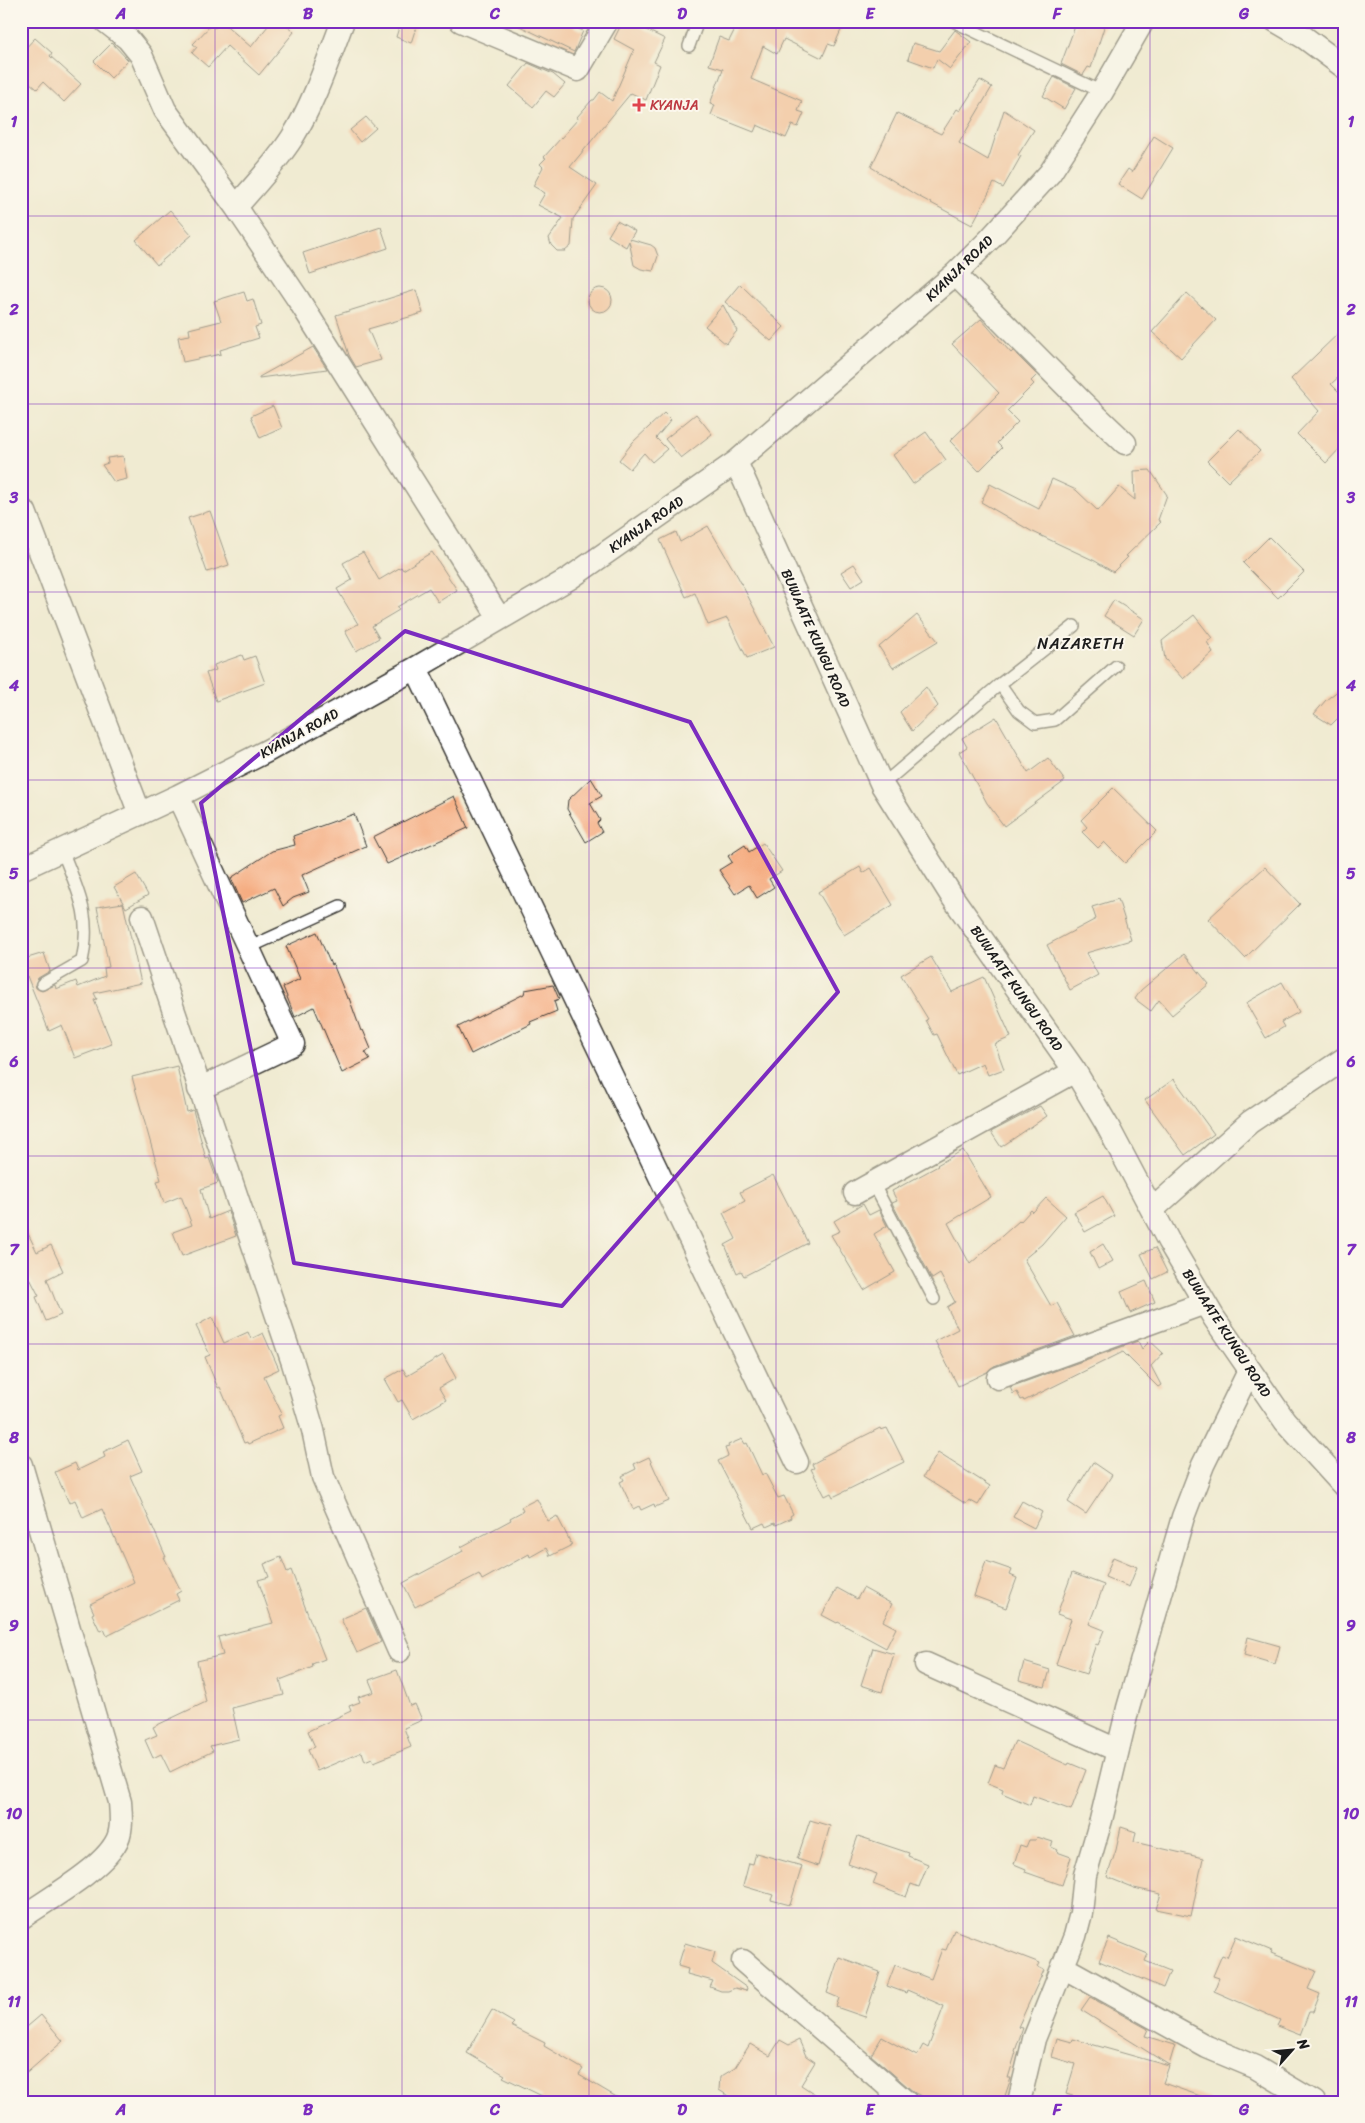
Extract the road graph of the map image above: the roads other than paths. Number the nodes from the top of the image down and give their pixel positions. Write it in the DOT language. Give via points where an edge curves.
graph roads {
  1 [pos="105,21"];
  2 [pos="343,21"];
  3 [pos="461,21"];
  4 [pos="607,21"];
  5 [pos="698,21"];
  6 [pos="953,21"];
  7 [pos="1143,21"];
  8 [pos="1276,21"];
  9 [pos="688,46"];
  10 [pos="1344,67"];
  11 [pos="1102,92"];
  12 [pos="236,207"];
  13 [pos="955,274"];
  14 [pos="1125,443"];
  15 [pos="736,462"];
  16 [pos="25,512"];
  17 [pos="500,619"];
  18 [pos="1074,626"];
  19 [pos="1116,666"];
  20 [pos="416,668"];
  21 [pos="1000,684"];
  22 [pos="882,785"];
  23 [pos="178,796"];
  24 [pos="140,814"];
  25 [pos="62,850"];
  26 [pos="21,869"];
  27 [pos="340,906"];
  28 [pos="142,917"];
  29 [pos="248,948"];
  30 [pos="42,984"];
  31 [pos="1344,1059"];
  32 [pos="1075,1071"];
  33 [pos="199,1089"];
  34 [pos="864,1188"];
  35 [pos="1152,1210"];
  36 [pos="934,1298"];
  37 [pos="1205,1303"];
  38 [pos="1249,1371"];
  39 [pos="998,1378"];
  40 [pos="797,1462"];
  41 [pos="21,1465"];
  42 [pos="1344,1486"];
  43 [pos="27,1509"];
  44 [pos="399,1651"];
  45 [pos="926,1664"];
  46 [pos="1117,1750"];
  47 [pos="21,1918"];
  48 [pos="743,1961"];
  49 [pos="1063,1967"];
  50 [pos="906,2102"];
  51 [pos="1018,2102"];
  52 [pos="1314,2102"];
  1 -- 12 [label="street" via="128,39 141,55 165,110"];
  2 -- 12 [label="street" via="308,108 292,138"];
  3 -- 4 [label="street" via="578,70"];
  5 -- 9 [label="lane"];
  6 -- 11 [label="lane"];
  7 -- 11 [label="street, KYANJA ROAD"];
  8 -- 10 [label="street"];
  11 -- 13 [label="street, KYANJA ROAD" via="1050,173"];
  12 -- 17 [label="street"];
  13 -- 14 [label="street"];
  13 -- 15 [label="street, KYANJA ROAD"];
  15 -- 17 [label="street, KYANJA ROAD" via="570,578"];
  15 -- 22 [label="street, BUWAATE KUNGU ROAD"];
  16 -- 24 [label="street"];
  17 -- 20 [label="street, KYANJA ROAD"];
  18 -- 21 [label="lane"];
  19 -- 21 [label="lane" via="1055,720 1035,723 1019,711"];
  20 -- 23 [label="street, KYANJA ROAD" via="267,751"];
  20 -- 40 [label="street"];
  21 -- 22 [label="lane"];
  22 -- 32 [label="street, BUWAATE KUNGU ROAD" via="953,898"];
  23 -- 24 [label="street, KYANJA ROAD"];
  23 -- 29 [label="street"];
  24 -- 25 [label="street, KYANJA ROAD"];
  25 -- 26 [label="street, KYANJA ROAD"];
  25 -- 30 [label="lane" via="84,907 86,942 82,961"];
  27 -- 29 [label="lane"];
  28 -- 33 [label="street"];
  29 -- 33 [label="street" via="292,1044"];
  31 -- 35 [label="street" via="1250,1122"];
  32 -- 34 [label="street"];
  32 -- 35 [label="street, BUWAATE KUNGU ROAD"];
  33 -- 44 [label="street" via="293,1363 323,1477"];
  34 -- 36 [label="lane"];
  35 -- 37 [label="street, BUWAATE KUNGU ROAD"];
  37 -- 38 [label="street, BUWAATE KUNGU ROAD"];
  37 -- 39 [label="street"];
  38 -- 42 [label="street, BUWAATE KUNGU ROAD" via="1285,1421"];
  38 -- 46 [label="street" via="1203,1465 1182,1517"];
  41 -- 43 [label="street"];
  43 -- 47 [label="street" via="120,1802 121,1816 116,1844 97,1865"];
  45 -- 46 [label="street"];
  46 -- 49 [label="street" via="1084,1875 1081,1913"];
  48 -- 50 [label="street"];
  49 -- 51 [label="street" via="1034,2039"];
  49 -- 52 [label="street" via="1207,2047 1255,2067"];
}
